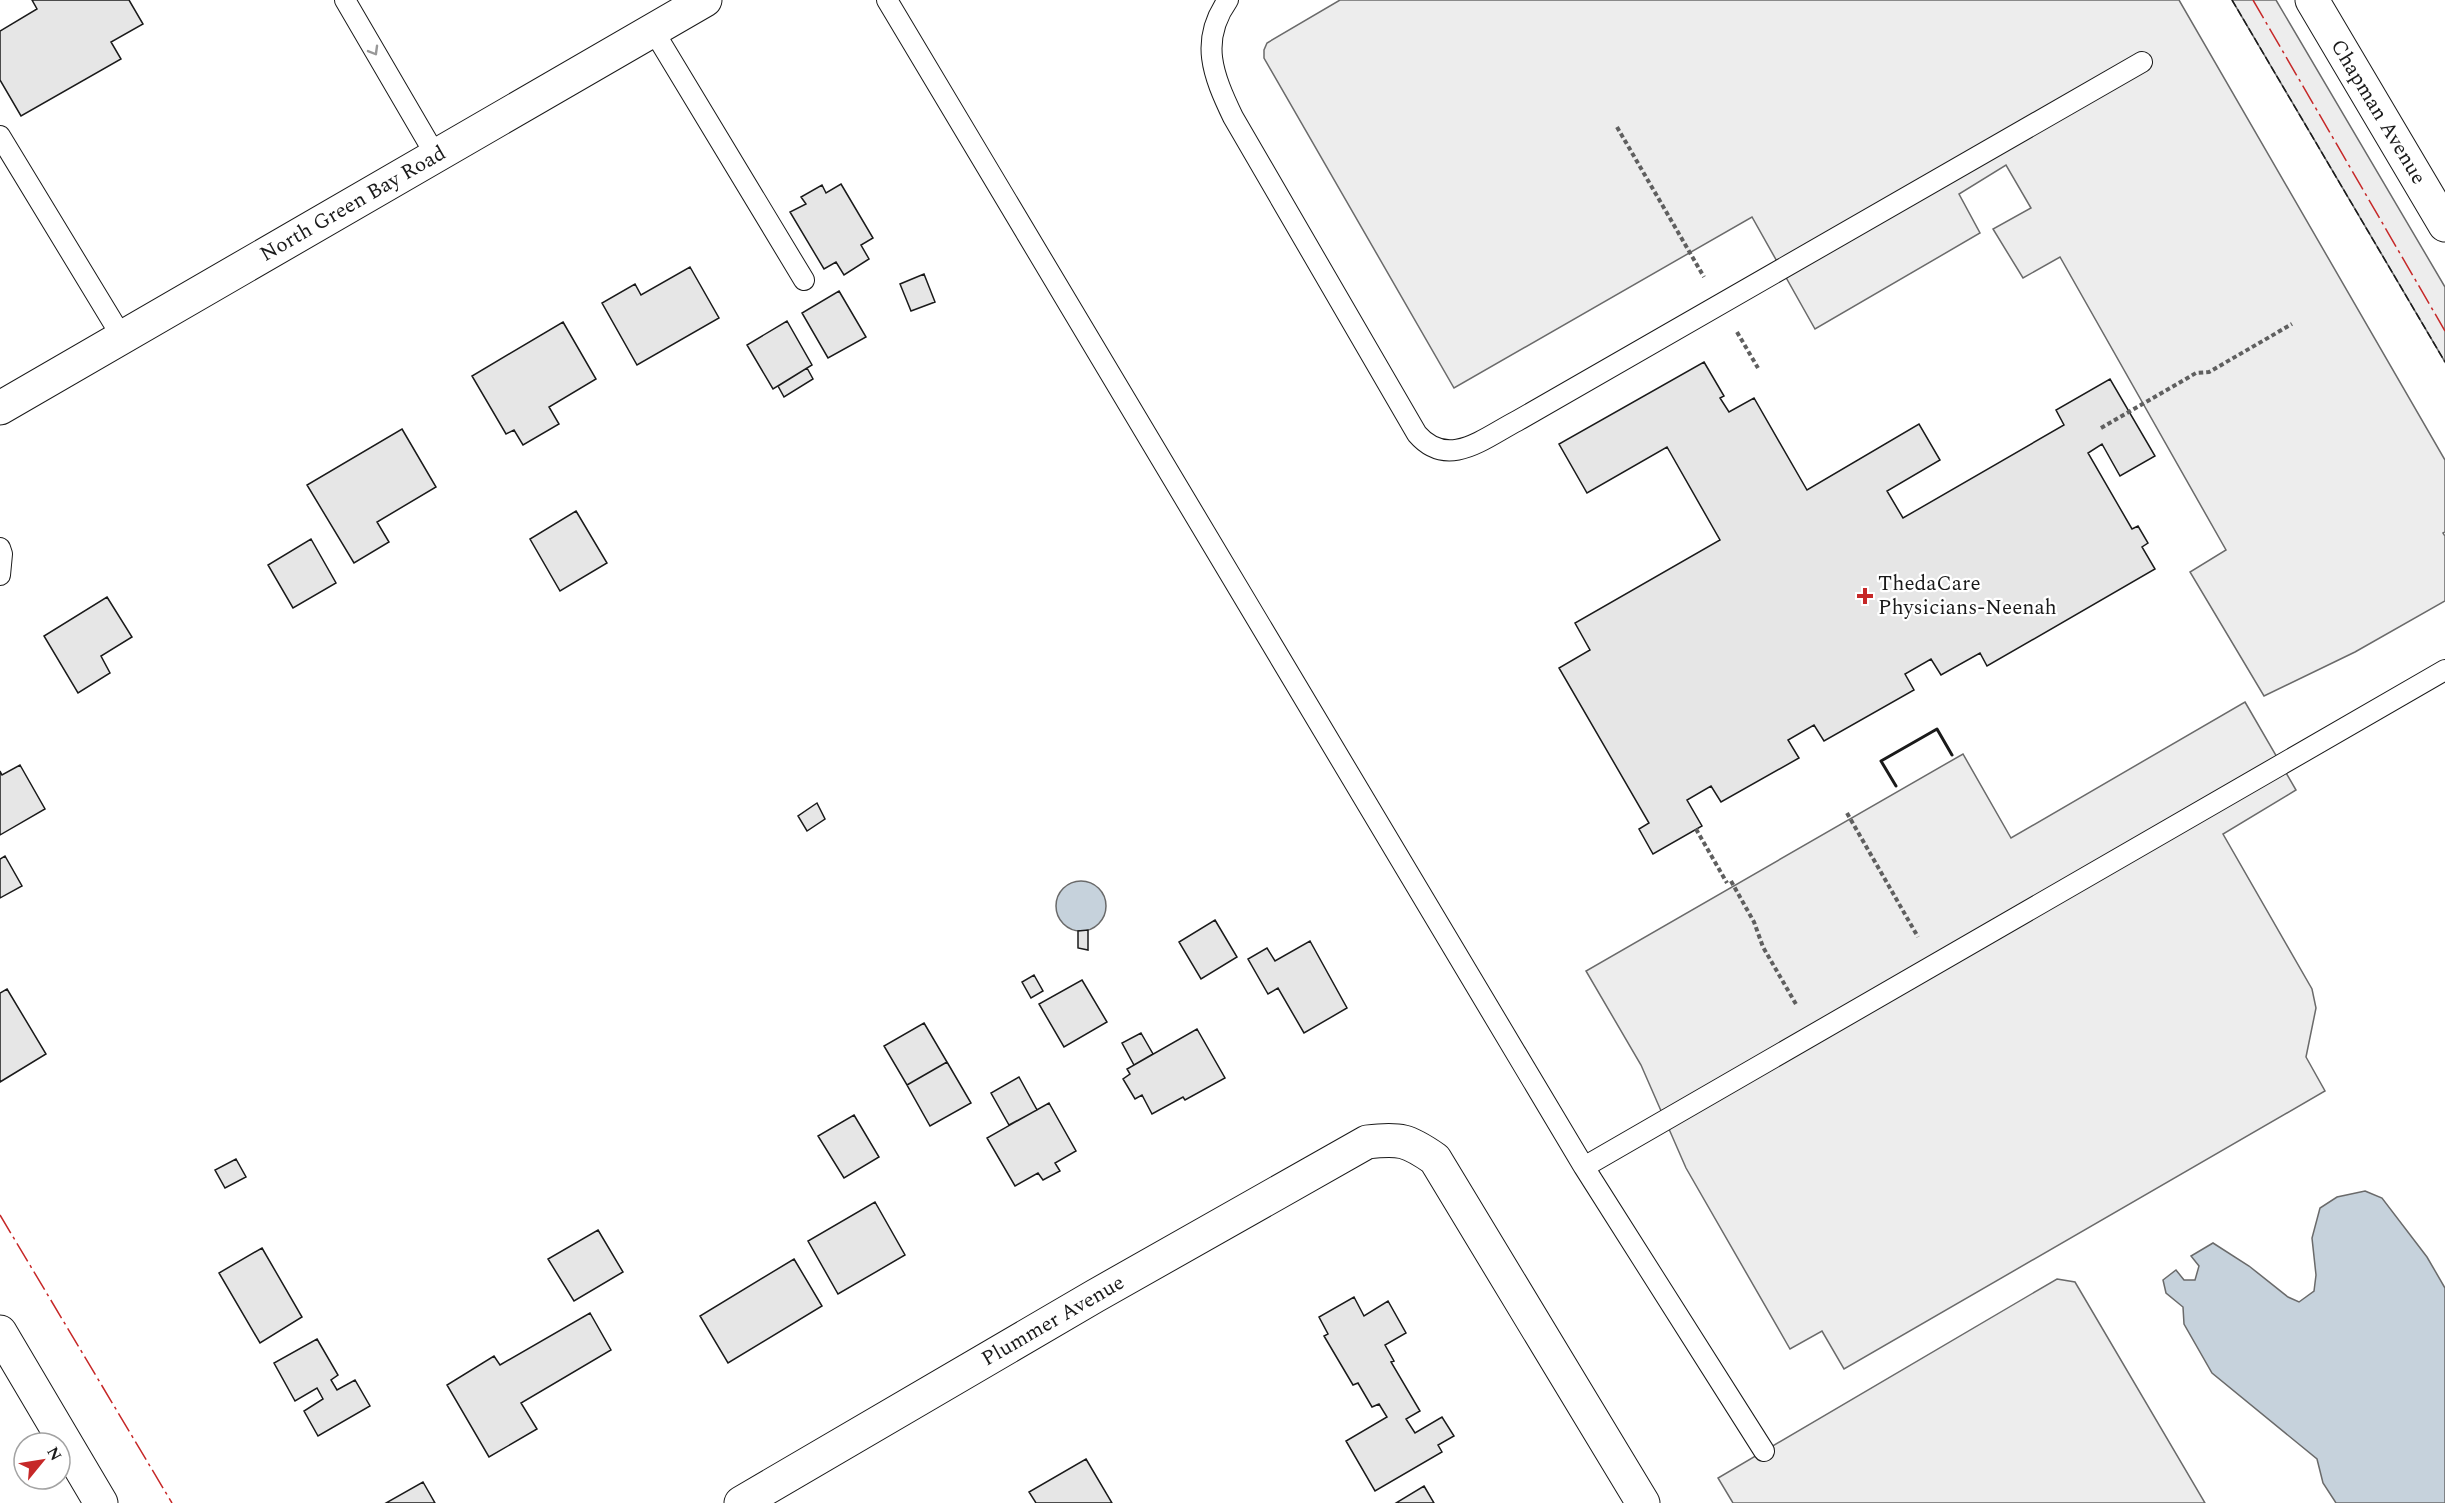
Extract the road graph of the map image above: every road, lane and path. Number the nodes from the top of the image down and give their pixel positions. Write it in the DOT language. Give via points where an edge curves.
graph roads {
  1 [pos="345,0"];
  2 [pos="705,0"];
  3 [pos="887,0"];
  4 [pos="1228,0"];
  5 [pos="2312,0"];
  6 [pos="653,30"];
  7 [pos="2142,62"];
  8 [pos="1617,127"];
  9 [pos="0,136"];
  10 [pos="436,156"];
  11 [pos="2445,225"];
  12 [pos="804,280"];
  13 [pos="1720,304"];
  14 [pos="2292,324"];
  15 [pos="122,337"];
  16 [pos="1758,368"];
  17 [pos="0,408"];
  18 [pos="2101,428"];
  19 [pos="0,548"];
  20 [pos="0,575"];
  21 [pos="2445,670"];
  22 [pos="1847,813"];
  23 [pos="1696,829"];
  24 [pos="1935,966"];
  25 [pos="1814,1035"];
  26 [pos="1584,1167"];
  27 [pos="0,1332"];
  28 [pos="1764,1451"];
  29 [pos="101,1503"];
  30 [pos="741,1503"];
  31 [pos="1643,1503"];
  1 -- 10 [label="lane, one-way"];
  2 -- 6 [label="street, North Green Bay Road"];
  3 -- 26 [label="lane"];
  4 -- 13 [label="lane" via="1217,16 1211,42 1220,89 1417,435 1427,446 1450,452 1469,446"];
  5 -- 11 [label="street, Chapman Avenue"];
  6 -- 10 [label="street, North Green Bay Road"];
  6 -- 12 [label="lane"];
  7 -- 13 [label="lane"];
  8 -- 13 [label="path"];
  9 -- 15 [label="lane"];
  10 -- 15 [label="street, North Green Bay Road"];
  13 -- 16 [label="path"];
  14 -- 18 [label="path"];
  15 -- 17 [label="street, North Green Bay Road"];
  19 -- 20 [label="lane"];
  21 -- 24 [label="lane"];
  22 -- 24 [label="path"];
  23 -- 25 [label="path" via="1754,922 1762,947"];
  24 -- 25 [label="lane"];
  25 -- 26 [label="lane"];
  26 -- 28 [label="lane"];
  27 -- 29 [label="street"];
  30 -- 31 [label="street, Plummer Avenue" via="1367,1142 1388,1139 1412,1143 1435,1160"];
}
